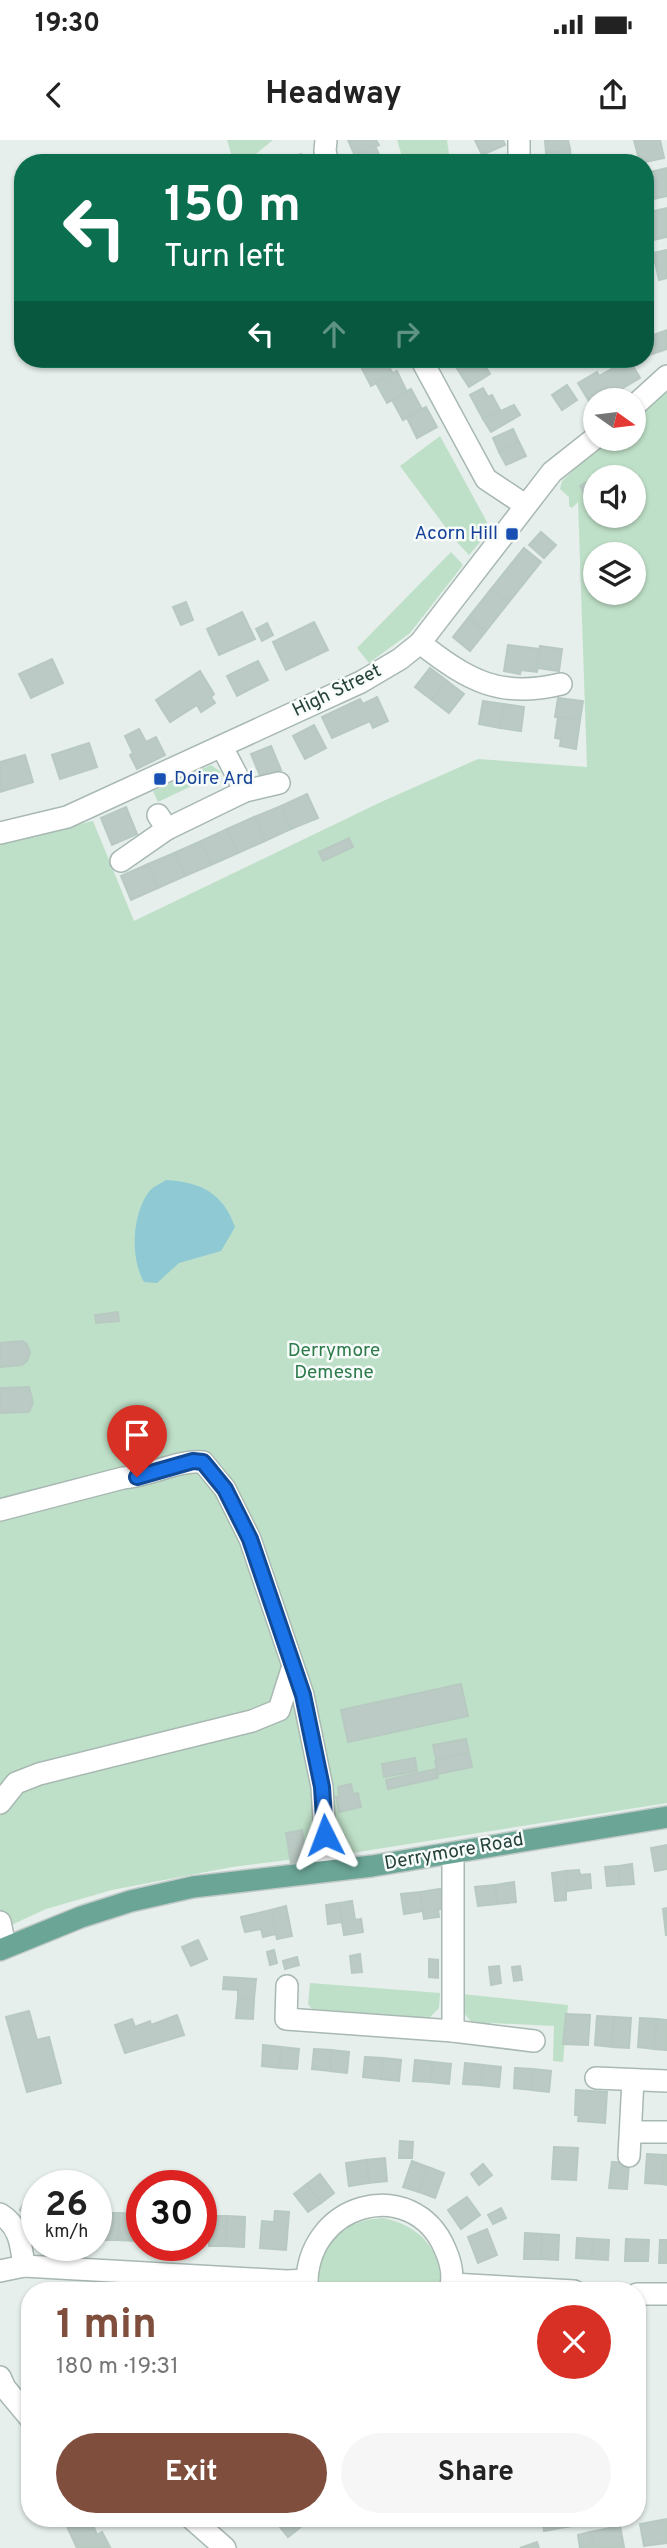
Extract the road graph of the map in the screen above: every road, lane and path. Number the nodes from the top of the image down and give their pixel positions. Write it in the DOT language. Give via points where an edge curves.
graph roads {
  1 [pos="426,368"];
  2 [pos="667,376"];
  3 [pos="646,395"];
  4 [pos="583,447"];
  5 [pos="525,506"];
  6 [pos="420,643"];
  7 [pos="561,684"];
  8 [pos="222,747"];
  9 [pos="279,783"];
  10 [pos="245,791"];
  11 [pos="0,833"];
  12 [pos="121,861"];
  13 [pos="0,1510"];
  14 [pos="293,1667"];
  15 [pos="0,1803"];
  16 [pos="667,1817"];
  17 [pos="453,1854"];
  18 [pos="327,1871"];
  19 [pos="0,1922"];
  20 [pos="3,1948"];
  21 [pos="287,1986"];
  22 [pos="453,2031"];
  23 [pos="534,2041"];
  24 [pos="596,2078"];
  25 [pos="633,2080"];
  26 [pos="667,2081"];
  27 [pos="631,2132"];
  28 [pos="667,2132"];
  29 [pos="629,2157"];
  30 [pos="0,2214"];
  31 [pos="24,2266"];
  32 [pos="0,2271"];
  33 [pos="281,2282"];
  34 [pos="307,2282"];
  35 [pos="451,2282"];
  36 [pos="646,2294"];
  37 [pos="667,2294"];
  38 [pos="0,2377"];
  39 [pos="21,2407"];
  40 [pos="201,2527"];
  41 [pos="225,2548"];
  1 -- 5 [label="street" via="486,479"];
  2 -- 3 [label="street"];
  4 -- 5 [label="street, High Street" via="552,472"];
  5 -- 6 [label="street, High Street"];
  6 -- 7 [label="street" via="449,666 497,687 535,690"];
  6 -- 8 [label="street, High Street" via="361,682"];
  8 -- 10 [label="street"];
  8 -- 11 [label="street, High Street" via="58,820"];
  9 -- 10 [label="street"];
  10 -- 12 [label="street" via="162,822"];
  13 -- 14 [label="street" via="203,1462 225,1489 250,1539"];
  14 -- 15 [label="street" via="279,1710 39,1774 16,1783"];
  14 -- 18 [label="street" via="322,1787"];
  16 -- 17 [label="main road, Derrymore Road"];
  17 -- 18 [label="main road, Derrymore Road"];
  17 -- 22 [label="street"];
  18 -- 20 [label="main road, Derrymore Road" via="192,1887 143,1898"];
  19 -- 20 [label="street"];
  21 -- 22 [label="street" via="286,2019"];
  22 -- 23 [label="street"];
  24 -- 25 [label="street"];
  25 -- 26 [label="street"];
  25 -- 27 [label="street"];
  27 -- 28 [label="street"];
  27 -- 29 [label="street"];
  30 -- 31 [label="street" via="17,2229"];
  31 -- 32 [label="street"];
  31 -- 33 [label="street"];
  34 -- 35 [label="street" via="310,2256 321,2235 338,2218 359,2208 382,2205 425,2221 441,2239 450,2261"];
  36 -- 37 [label="street"];
  38 -- 39 [label="street"];
  40 -- 41 [label="street"];
}
